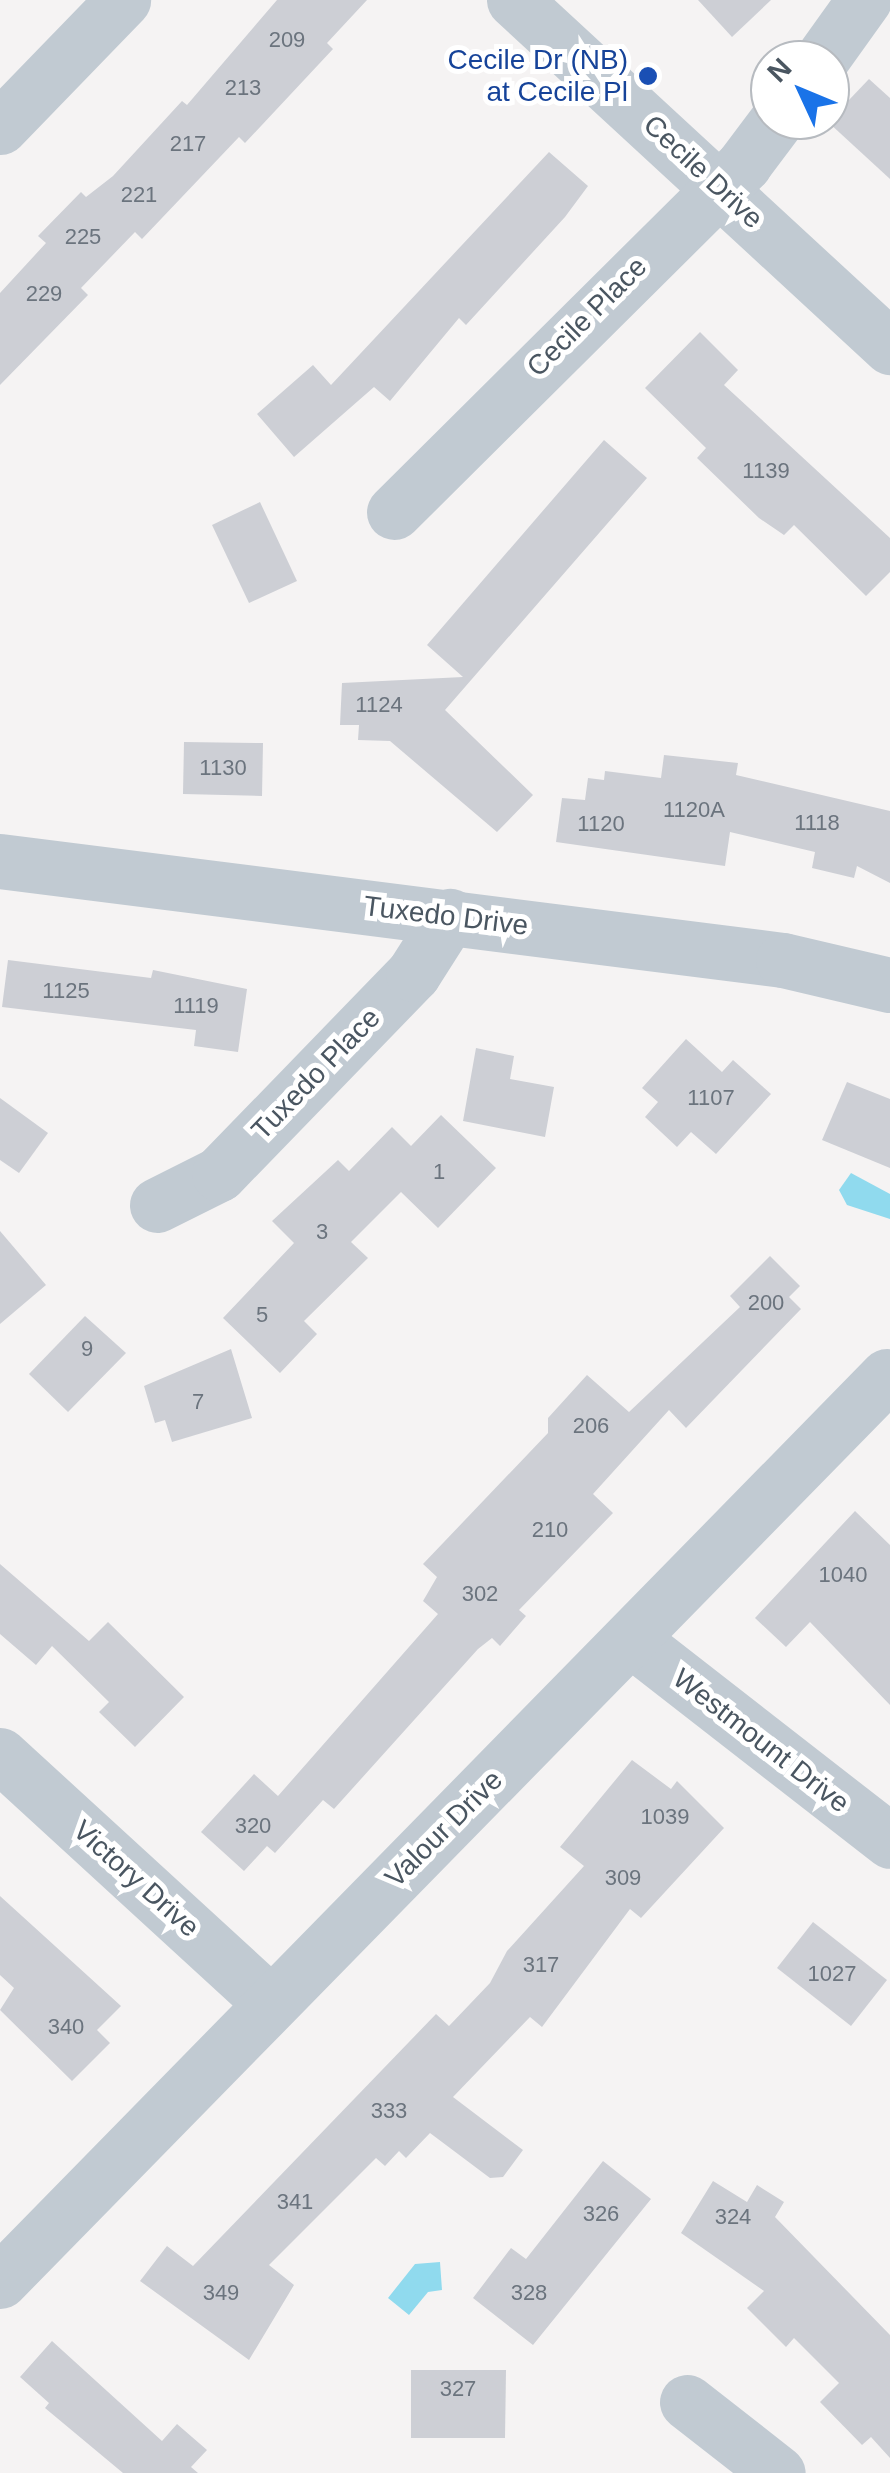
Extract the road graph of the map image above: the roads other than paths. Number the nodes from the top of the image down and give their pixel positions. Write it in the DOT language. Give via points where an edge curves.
graph roads {
  1 [pos="124,0"];
  2 [pos="514,0"];
  3 [pos="864,0"];
  4 [pos="835,40"];
  5 [pos="0,128"];
  6 [pos="760,140"];
  7 [pos="720,188"];
  8 [pos="890,347"];
  9 [pos="394,512"];
  10 [pos="0,861"];
  11 [pos="450,916"];
  12 [pos="890,985"];
  13 [pos="157,1206"];
  14 [pos="887,1376"];
  15 [pos="632,1640"];
  16 [pos="0,1755"];
  17 [pos="890,1841"];
  18 [pos="271,2003"];
  19 [pos="0,2281"];
  20 [pos="687,2402"];
  21 [pos="778,2473"];
  1 -- 5 [label="street"];
  2 -- 7 [label="street, Cecile Drive"];
  3 -- 4 [label="street"];
  6 -- 7 [label="street, Cecile Place"];
  7 -- 8 [label="street, Cecile Drive"];
  7 -- 9 [label="street, Cecile Place"];
  10 -- 11 [label="street, Tuxedo Drive"];
  11 -- 12 [label="street, Tuxedo Drive" via="783,960"];
  11 -- 13 [label="street, Tuxedo Place" via="413,974 219,1174"];
  14 -- 15 [label="street, Valour Drive"];
  15 -- 17 [label="street, Westmount Drive"];
  15 -- 18 [label="street, Valour Drive"];
  16 -- 18 [label="street, Victory Drive"];
  18 -- 19 [label="street, Valour Drive"];
  20 -- 21 [label="street"];
}
